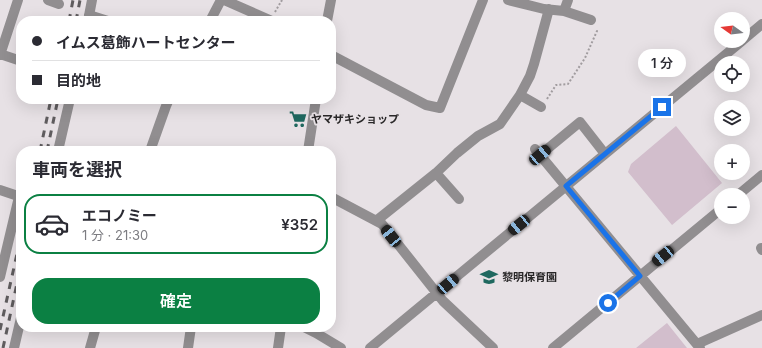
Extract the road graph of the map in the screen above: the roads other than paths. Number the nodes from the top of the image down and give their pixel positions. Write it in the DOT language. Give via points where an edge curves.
graph roads {
  1 [pos="18,0"];
  2 [pos="48,0"];
  3 [pos="92,0"];
  4 [pos="222,0"];
  5 [pos="331,0"];
  6 [pos="483,0"];
  7 [pos="508,0"];
  8 [pos="568,0"];
  9 [pos="59,4"];
  10 [pos="549,9"];
  11 [pos="564,11"];
  12 [pos="88,16"];
  13 [pos="213,16"];
  14 [pos="260,16"];
  15 [pos="328,16"];
  16 [pos="591,20"];
  17 [pos="762,24"];
  18 [pos="750,34"];
  19 [pos="732,48"];
  20 [pos="0,54"];
  21 [pos="336,58"];
  22 [pos="16,59"];
  23 [pos="520,94"];
  24 [pos="69,104"];
  25 [pos="167,104"];
  26 [pos="315,104"];
  27 [pos="541,106"];
  28 [pos="59,146"];
  29 [pos="152,146"];
  30 [pos="309,146"];
  31 [pos="605,154"];
  32 [pos="436,173"];
  33 [pos="762,175"];
  34 [pos="566,186"];
  35 [pos="746,188"];
  36 [pos="0,190"];
  37 [pos="16,196"];
  38 [pos="458,199"];
  39 [pos="336,200"];
  40 [pos="16,213"];
  41 [pos="714,215"];
  42 [pos="376,221"];
  43 [pos="640,276"];
  44 [pos="0,277"];
  45 [pos="437,294"];
  46 [pos="762,315"];
  47 [pos="18,332"];
  48 [pos="95,332"];
  49 [pos="190,332"];
  50 [pos="280,332"];
  51 [pos="314,332"];
  52 [pos="698,346"];
  53 [pos="14,348"];
  54 [pos="90,348"];
  55 [pos="188,348"];
  56 [pos="278,348"];
  57 [pos="341,348"];
  58 [pos="370,348"];
  59 [pos="493,348"];
  60 [pos="553,348"];
  1 -- 20 [label="street"];
  2 -- 9 [label="street"];
  3 -- 12 [label="street"];
  4 -- 13 [label="street"];
  4 -- 14 [label="street"];
  5 -- 15 [label="street"];
  6 -- 21 [label="street" via="440,108 426,105"];
  7 -- 10 [label="street"];
  8 -- 11 [label="street"];
  10 -- 11 [label="street"];
  10 -- 23 [label="street" via="530,76"];
  11 -- 16 [label="street"];
  17 -- 18 [label="street"];
  19 -- 31 [label="street"];
  20 -- 22 [label="street"];
  23 -- 27 [label="street"];
  23 -- 32 [label="street" via="500,124 478,136"];
  24 -- 28 [label="street"];
  25 -- 29 [label="street"];
  26 -- 30 [label="street"];
  31 -- 34 [label="street"];
  31 -- 34 [label="street" via="580,122 538,152"];
  32 -- 38 [label="street"];
  32 -- 42 [label="street"];
  33 -- 35 [label="street"];
  34 -- 43 [label="street"];
  34 -- 45 [label="street"];
  36 -- 37 [label="street"];
  39 -- 42 [label="street"];
  40 -- 44 [label="street"];
  41 -- 43 [label="street"];
  42 -- 45 [label="street" via="382,224"];
  43 -- 52 [label="street"];
  43 -- 60 [label="street"];
  45 -- 58 [label="street"];
  45 -- 59 [label="street"];
  46 -- 52 [label="street" via="722,332"];
  47 -- 53 [label="street"];
  48 -- 54 [label="street"];
  49 -- 55 [label="street"];
  50 -- 56 [label="street"];
  51 -- 57 [label="street"];
}
